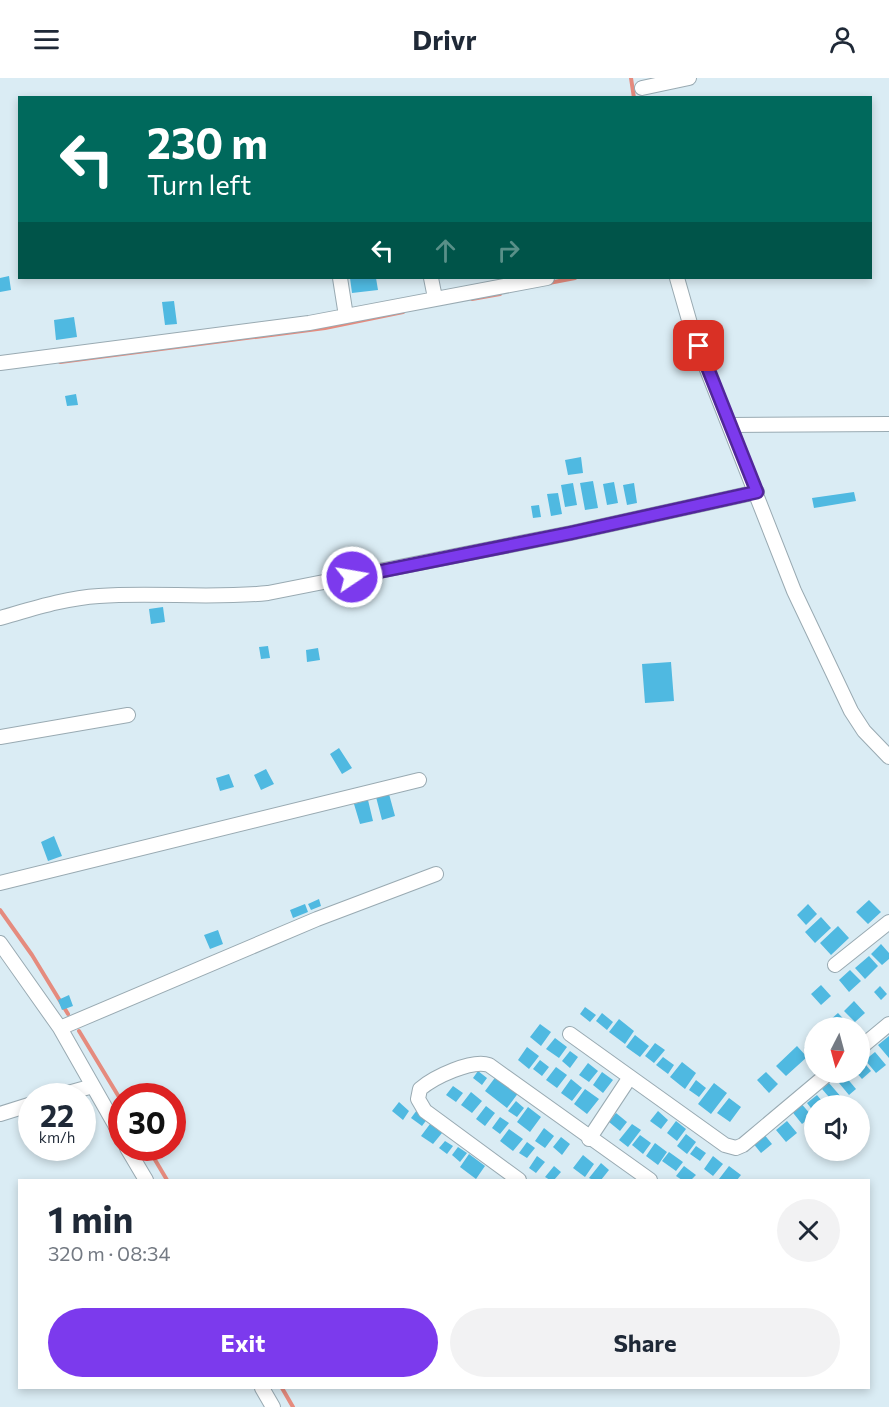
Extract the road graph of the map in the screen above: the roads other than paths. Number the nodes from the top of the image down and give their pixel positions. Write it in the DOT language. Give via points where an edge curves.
graph roads {
  1 [pos="689,78"];
  2 [pos="642,88"];
  3 [pos="340,279"];
  4 [pos="431,279"];
  5 [pos="541,279"];
  6 [pos="677,279"];
  7 [pos="435,298"];
  8 [pos="346,316"];
  9 [pos="0,363"];
  10 [pos="889,424"];
  11 [pos="729,425"];
  12 [pos="757,492"];
  13 [pos="0,618"];
  14 [pos="128,715"];
  15 [pos="0,737"];
  16 [pos="889,757"];
  17 [pos="419,780"];
  18 [pos="436,874"];
  19 [pos="0,883"];
  20 [pos="889,922"];
  21 [pos="0,943"];
  22 [pos="836,965"];
  23 [pos="71,1024"];
  24 [pos="889,1024"];
  25 [pos="570,1034"];
  26 [pos="870,1040"];
  27 [pos="630,1077"];
  28 [pos="92,1083"];
  29 [pos="817,1083"];
  30 [pos="96,1091"];
  31 [pos="18,1108"];
  32 [pos="108,1112"];
  33 [pos="0,1114"];
  34 [pos="589,1139"];
  35 [pos="135,1161"];
  36 [pos="145,1179"];
  37 [pos="518,1179"];
  38 [pos="649,1179"];
  39 [pos="263,1389"];
  40 [pos="273,1407"];
  1 -- 2 [label="street"];
  3 -- 8 [label="street"];
  4 -- 7 [label="street"];
  5 -- 7 [label="street"];
  6 -- 11 [label="street"];
  7 -- 8 [label="street"];
  8 -- 9 [label="street"];
  10 -- 11 [label="street"];
  11 -- 12 [label="street"];
  12 -- 13 [label="street" via="279,591 231,597 96,596"];
  12 -- 16 [label="street" via="794,591 851,711"];
  14 -- 15 [label="street"];
  17 -- 19 [label="street"];
  18 -- 23 [label="street" via="317,919"];
  20 -- 22 [label="street"];
  21 -- 23 [label="street"];
  23 -- 28 [label="street"];
  24 -- 26 [label="street"];
  25 -- 27 [label="street"];
  27 -- 29 [label="street" via="725,1145 736,1148"];
  27 -- 34 [label="street"];
  30 -- 32 [label="street"];
  31 -- 33 [label="street"];
  34 -- 37 [label="street" via="483,1063 472,1063 420,1089 418,1099 425,1111"];
  34 -- 38 [label="street"];
  35 -- 36 [label="street"];
  39 -- 40 [label="street"];
}
